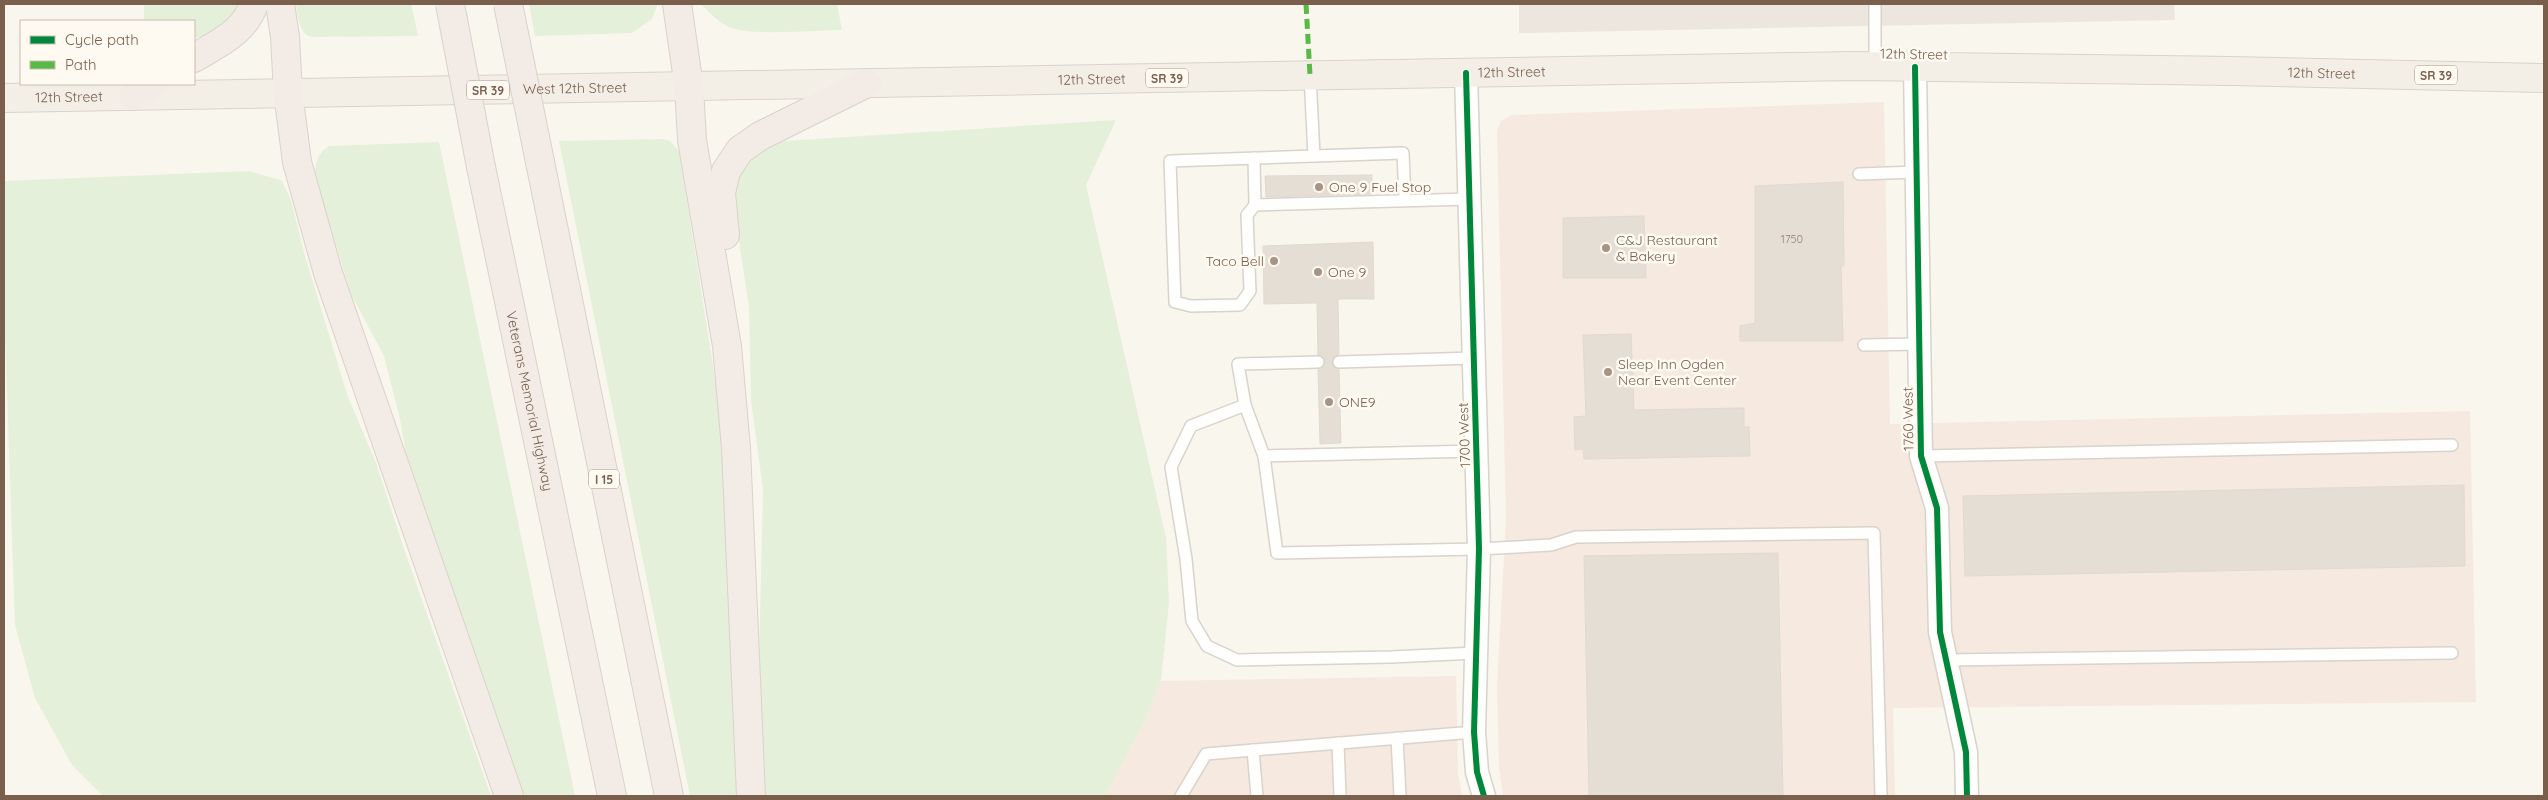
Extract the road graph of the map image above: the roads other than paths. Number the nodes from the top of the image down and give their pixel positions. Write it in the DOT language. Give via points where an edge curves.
graph roads {
  1 [pos="254,4"];
  2 [pos="280,4"];
  3 [pos="450,4"];
  4 [pos="508,4"];
  5 [pos="677,4"];
  6 [pos="1875,4"];
  7 [pos="195,57"];
  8 [pos="1875,66"];
  9 [pos="1914,66"];
  10 [pos="1466,73"];
  11 [pos="1310,76"];
  12 [pos="2540,78"];
  13 [pos="867,83"];
  14 [pos="689,87"];
  15 [pos="143,90"];
  16 [pos="288,93"];
  17 [pos="4,98"];
  18 [pos="1314,156"];
  19 [pos="1254,158"];
  20 [pos="1917,172"];
  21 [pos="1859,174"];
  22 [pos="1469,198"];
  23 [pos="1405,200"];
  24 [pos="1255,205"];
  25 [pos="1919,344"];
  26 [pos="1864,345"];
  27 [pos="727,346"];
  28 [pos="1474,358"];
  29 [pos="1318,362"];
  30 [pos="1339,362"];
  31 [pos="1245,405"];
  32 [pos="2452,444"];
  33 [pos="1476,451"];
  34 [pos="1264,456"];
  35 [pos="1921,456"];
  36 [pos="1479,549"];
  37 [pos="1476,653"];
  38 [pos="2452,653"];
  39 [pos="1947,660"];
  40 [pos="1474,732"];
  41 [pos="1397,738"];
  42 [pos="1338,743"];
  43 [pos="1252,750"];
  44 [pos="509,796"];
  45 [pos="612,796"];
  46 [pos="669,796"];
  47 [pos="751,796"];
  48 [pos="1181,796"];
  49 [pos="1258,796"];
  50 [pos="1340,796"];
  51 [pos="1400,796"];
  52 [pos="1484,796"];
  53 [pos="1881,796"];
  54 [pos="1967,796"];
  1 -- 7 [label="highway" via="237,31"];
  2 -- 16 [label="highway"];
  3 -- 45 [label="highway, Veterans Memorial Highway, bridge"];
  4 -- 46 [label="highway, I 15, bridge"];
  5 -- 14 [label="highway"];
  6 -- 8 [label="lane"];
  8 -- 9 [label="main road, 12th Street / SR 39"];
  8 -- 10 [label="main road, 12th Street / SR 39"];
  9 -- 12 [label="main road, 12th Street / SR 39"];
  9 -- 20 [label="street, 1760 West"];
  10 -- 11 [label="main road, 12th Street / SR 39"];
  10 -- 22 [label="street, 1700 West"];
  11 -- 13 [label="main road, 12th Street / SR 39"];
  11 -- 18 [label="lane"];
  13 -- 14 [label="main road, West 12th Street / SR 39"];
  13 -- 27 [label="highway" via="760,136 740,150 726,171 721,193 732,284"];
  14 -- 16 [label="main road, West 12th Street / SR 39"];
  14 -- 27 [label="highway" via="692,140"];
  15 -- 16 [label="main road, West 12th Street / SR 39"];
  15 -- 17 [label="main road, 12th Street / SR 39"];
  16 -- 44 [label="highway" via="297,162 328,273"];
  18 -- 19 [label="lane"];
  18 -- 23 [label="lane" via="1403,153"];
  19 -- 24 [label="lane"];
  19 -- 24 [label="lane" via="1170,161 1175,302 1191,306 1240,305 1250,291 1247,215"];
  20 -- 21 [label="lane"];
  20 -- 25 [label="street, 1760 West"];
  22 -- 23 [label="lane"];
  22 -- 28 [label="street, 1700 West"];
  23 -- 24 [label="lane"];
  25 -- 26 [label="lane"];
  25 -- 35 [label="street, 1760 West"];
  27 -- 47 [label="highway" via="736,448"];
  28 -- 30 [label="lane"];
  28 -- 33 [label="street, 1700 West"];
  29 -- 31 [label="lane" via="1238,364"];
  31 -- 34 [label="lane"];
  31 -- 37 [label="lane" via="1191,426 1171,467 1192,621 1206,646 1237,660"];
  32 -- 35 [label="lane"];
  33 -- 34 [label="lane"];
  33 -- 36 [label="street, 1700 West"];
  34 -- 36 [label="lane" via="1277,553"];
  35 -- 39 [label="street, 1760 West" via="1936,508 1940,632"];
  36 -- 37 [label="street, 1700 West"];
  36 -- 53 [label="lane" via="1551,545 1576,537 1874,533"];
  37 -- 40 [label="street, 1700 West"];
  38 -- 39 [label="lane"];
  39 -- 54 [label="street, 1760 West" via="1966,752"];
  40 -- 41 [label="lane"];
  40 -- 52 [label="street, 1700 West" via="1476,772"];
  41 -- 42 [label="lane"];
  41 -- 51 [label="lane"];
  42 -- 43 [label="lane"];
  42 -- 50 [label="lane"];
  43 -- 48 [label="lane" via="1206,754"];
  43 -- 49 [label="lane"];
}
